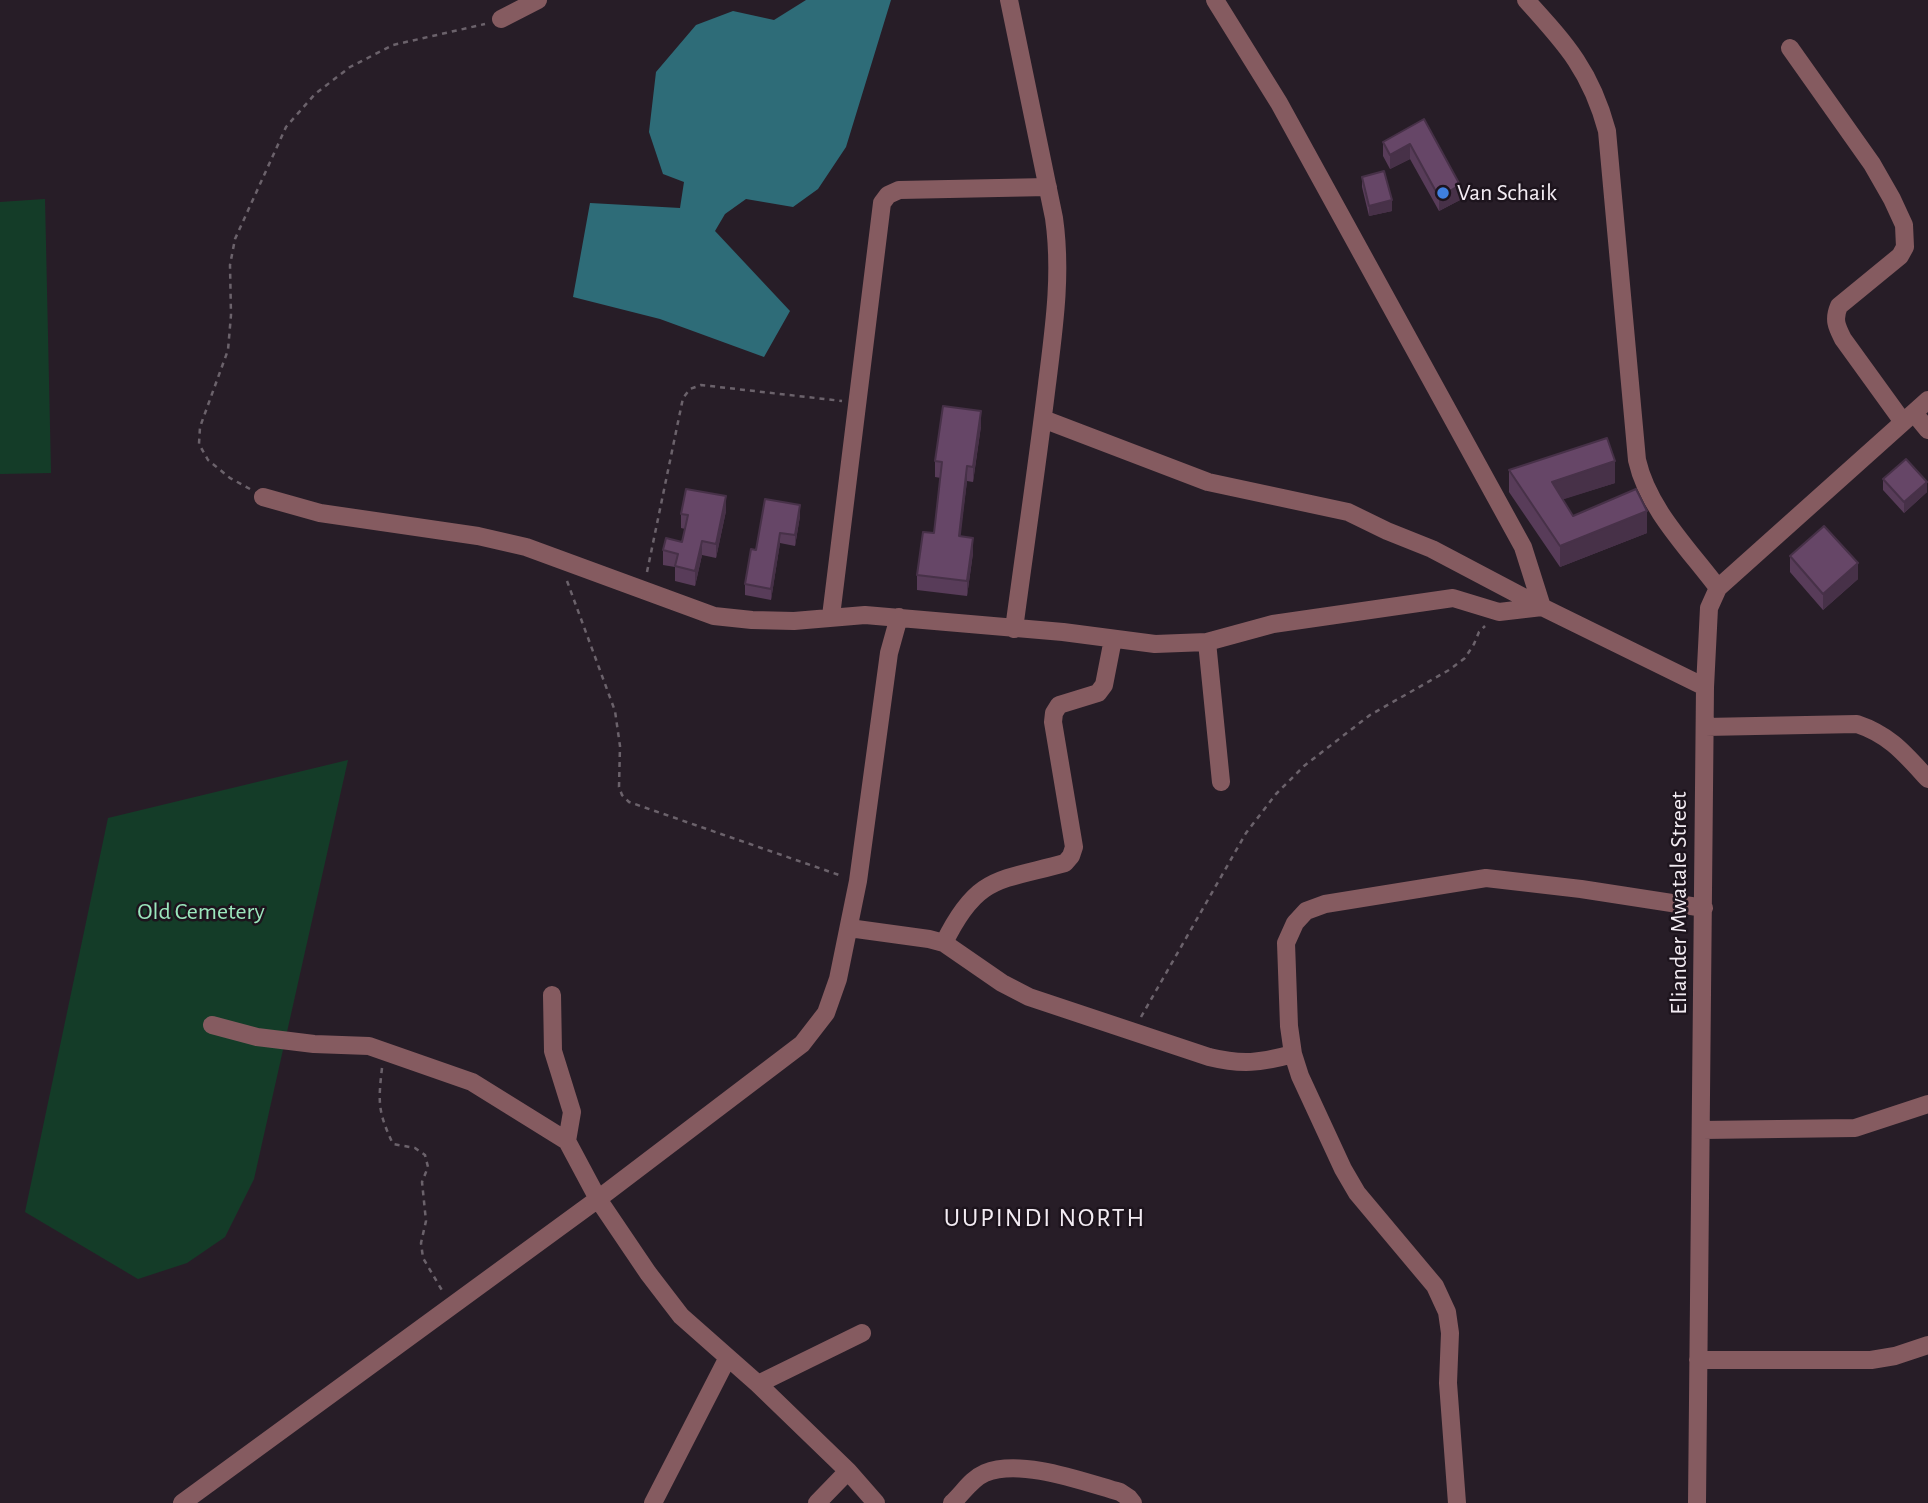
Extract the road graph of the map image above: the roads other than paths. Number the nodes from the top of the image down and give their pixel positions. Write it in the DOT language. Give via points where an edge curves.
graph roads {
  1 [pos="538,0"];
  2 [pos="1009,0"];
  3 [pos="1215,0"];
  4 [pos="1526,0"];
  5 [pos="501,19"];
  6 [pos="1790,48"];
  7 [pos="1048,187"];
  8 [pos="1928,400"];
  9 [pos="1909,417"];
  10 [pos="1043,419"];
  11 [pos="1928,430"];
  12 [pos="263,497"];
  13 [pos="1718,588"];
  14 [pos="1542,607"];
  15 [pos="831,616"];
  16 [pos="899,617"];
  17 [pos="1014,629"];
  18 [pos="1113,639"];
  19 [pos="1207,642"];
  20 [pos="1705,687"];
  21 [pos="1705,727"];
  22 [pos="1928,779"];
  23 [pos="1221,782"];
  24 [pos="1704,908"];
  25 [pos="849,928"];
  26 [pos="944,943"];
  27 [pos="551,995"];
  28 [pos="212,1025"];
  29 [pos="1293,1054"];
  30 [pos="1928,1104"];
  31 [pos="1702,1130"];
  32 [pos="567,1141"];
  33 [pos="598,1199"];
  34 [pos="862,1333"];
  35 [pos="1928,1345"];
  36 [pos="727,1359"];
  37 [pos="1698,1360"];
  38 [pos="758,1384"];
  39 [pos="848,1471"];
  40 [pos="182,1503"];
  41 [pos="653,1503"];
  42 [pos="817,1503"];
  43 [pos="876,1503"];
  44 [pos="952,1503"];
  45 [pos="1133,1503"];
  46 [pos="1457,1503"];
  47 [pos="1698,1503"];
  1 -- 5 [label="street"];
  2 -- 7 [label="street"];
  3 -- 14 [label="street" via="1279,103 1523,547"];
  4 -- 13 [label="street" via="1568,46 1599,102 1606,131 1642,480 1652,501"];
  6 -- 9 [label="street" via="1872,164 1904,225 1905,247 1900,256 1839,306 1835,315 1843,339"];
  7 -- 10 [label="street" via="1059,277"];
  7 -- 15 [label="street" via="899,191 882,203"];
  8 -- 9 [label="street"];
  9 -- 11 [label="street"];
  9 -- 13 [label="street"];
  10 -- 14 [label="street" via="1208,482 1349,512"];
  10 -- 17 [label="street"];
  12 -- 15 [label="street" via="320,513 526,547 714,616 752,621"];
  13 -- 20 [label="street, Eliander Mwatale Street" via="1709,608"];
  14 -- 19 [label="street" via="1499,612 1453,598 1273,624"];
  14 -- 20 [label="street"];
  15 -- 16 [label="street"];
  16 -- 17 [label="street"];
  16 -- 25 [label="street" via="889,653"];
  17 -- 18 [label="street"];
  18 -- 19 [label="street" via="1155,644"];
  18 -- 26 [label="street" via="1104,685 1098,693 1059,705 1054,713 1074,847 1071,856 1065,863 1000,879 978,891 957,916"];
  19 -- 23 [label="street"];
  20 -- 21 [label="street, Eliander Mwatale Street"];
  21 -- 22 [label="street" via="1857,724 1877,730"];
  21 -- 24 [label="street, Eliander Mwatale Street"];
  24 -- 29 [label="street" via="1486,878 1325,904 1306,911 1286,943"];
  24 -- 31 [label="street, Eliander Mwatale Street"];
  25 -- 26 [label="street"];
  25 -- 33 [label="street" via="826,1013 802,1044"];
  26 -- 29 [label="street" via="1029,997 1133,1032 1231,1063 1263,1062"];
  27 -- 32 [label="street" via="553,1051 572,1112"];
  28 -- 32 [label="street" via="257,1037 369,1046 472,1082"];
  29 -- 46 [label="street" via="1357,1193 1435,1286 1447,1312"];
  30 -- 31 [label="street" via="1854,1128"];
  31 -- 37 [label="street, Eliander Mwatale Street"];
  32 -- 33 [label="street"];
  33 -- 36 [label="street" via="681,1316"];
  33 -- 40 [label="street"];
  34 -- 38 [label="street"];
  35 -- 37 [label="street" via="1871,1360"];
  36 -- 38 [label="street"];
  36 -- 41 [label="street"];
  37 -- 47 [label="street, Eliander Mwatale Street"];
  38 -- 39 [label="street"];
  39 -- 42 [label="street"];
  39 -- 43 [label="street"];
  44 -- 45 [label="street" via="984,1474 1024,1469 1120,1492"];
}
